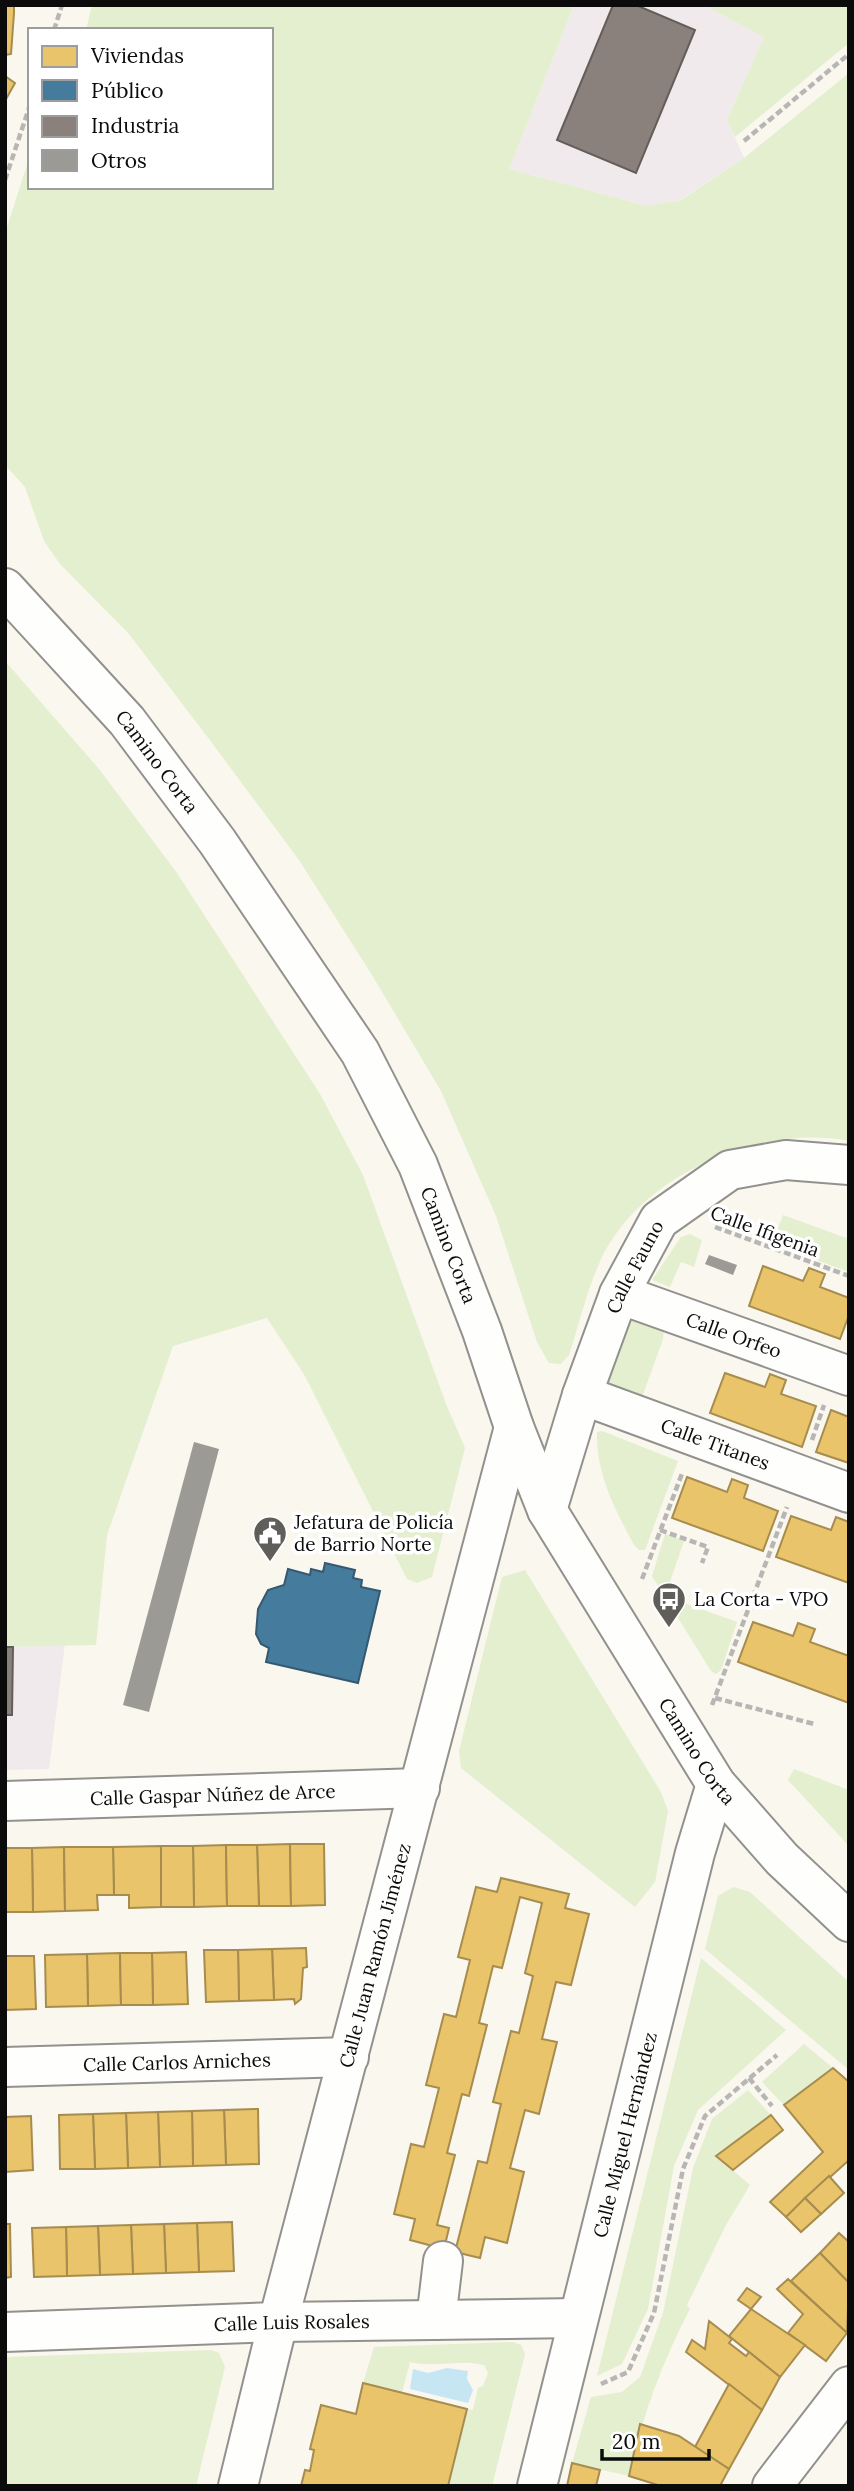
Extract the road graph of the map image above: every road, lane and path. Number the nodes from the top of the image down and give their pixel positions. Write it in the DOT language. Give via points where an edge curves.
graph roads {
  1 [pos="62,5"];
  2 [pos="55,28"];
  3 [pos="849,54"];
  4 [pos="28,111"];
  5 [pos="744,141"];
  6 [pos="5,180"];
  7 [pos="5,588"];
  8 [pos="849,1165"];
  9 [pos="672,1211"];
  10 [pos="849,1276"];
  11 [pos="619,1294"];
  12 [pos="838,1386"];
  13 [pos="582,1395"];
  14 [pos="514,1427"];
  15 [pos="809,1447"];
  16 [pos="686,1462"];
  17 [pos="849,1493"];
  18 [pos="789,1501"];
  19 [pos="547,1510"];
  20 [pos="660,1530"];
  21 [pos="702,1563"];
  22 [pos="642,1579"];
  23 [pos="720,1687"];
  24 [pos="715,1698"];
  25 [pos="814,1724"];
  26 [pos="716,1784"];
  27 [pos="420,1788"];
  28 [pos="5,1801"];
  29 [pos="849,1922"];
  30 [pos="777,2055"];
  31 [pos="349,2057"];
  32 [pos="5,2067"];
  33 [pos="749,2078"];
  34 [pos="772,2106"];
  35 [pos="443,2262"];
  36 [pos="578,2318"];
  37 [pos="436,2320"];
  38 [pos="278,2322"];
  39 [pos="5,2332"];
  40 [pos="564,2380"];
  41 [pos="849,2386"];
  42 [pos="238,2486"];
  43 [pos="537,2486"];
  44 [pos="772,2486"];
  1 -- 2 [label="path"];
  3 -- 5 [label="path"];
  4 -- 6 [label="path"];
  7 -- 14 [label="street, Camino Corta" via="127,721 216,841 360,1052 418,1166"];
  8 -- 9 [label="street, Calle Fauno" via="786,1160 730,1170"];
  9 -- 10 [label="path, Calle Ifigenia"];
  9 -- 11 [label="street, Calle Fauno" via="659,1220"];
  11 -- 12 [label="street, Calle Orfeo"];
  11 -- 13 [label="street, Calle Fauno"];
  12 -- 15 [label="path"];
  13 -- 17 [label="street, Calle Titanes"];
  13 -- 19 [label="street, Calle Fauno"];
  14 -- 19 [label="street, Camino Corta"];
  14 -- 27 [label="street, Calle Juan Ramón Jiménez"];
  16 -- 20 [label="path"];
  18 -- 23 [label="path"];
  19 -- 26 [label="street, Camino Corta"];
  20 -- 21 [label="path" via="708,1547"];
  20 -- 22 [label="path"];
  24 -- 25 [label="path"];
  26 -- 29 [label="street, Camino Corta" via="782,1859"];
  26 -- 36 [label="street, Calle Miguel Hernández"];
  27 -- 28 [label="street, Calle Gaspar Núñez de Arce"];
  27 -- 31 [label="street, Calle Juan Ramón Jiménez"];
  30 -- 33 [label="path"];
  31 -- 32 [label="street, Calle Carlos Arniches"];
  31 -- 38 [label="street, Calle Juan Ramón Jiménez"];
  33 -- 34 [label="path"];
  33 -- 40 [label="path" via="705,2116 683,2169 654,2313 628,2372 592,2388"];
  35 -- 37 [label="street"];
  36 -- 37 [label="street, Calle Luis Rosales"];
  36 -- 40 [label="street, Calle Miguel Hernández"];
  37 -- 38 [label="street, Calle Luis Rosales"];
  38 -- 39 [label="street, Calle Luis Rosales"];
  38 -- 42 [label="street, Calle Juan Ramón Jiménez"];
  40 -- 43 [label="street, Calle Miguel Hernández"];
  41 -- 44 [label="street"];
}
